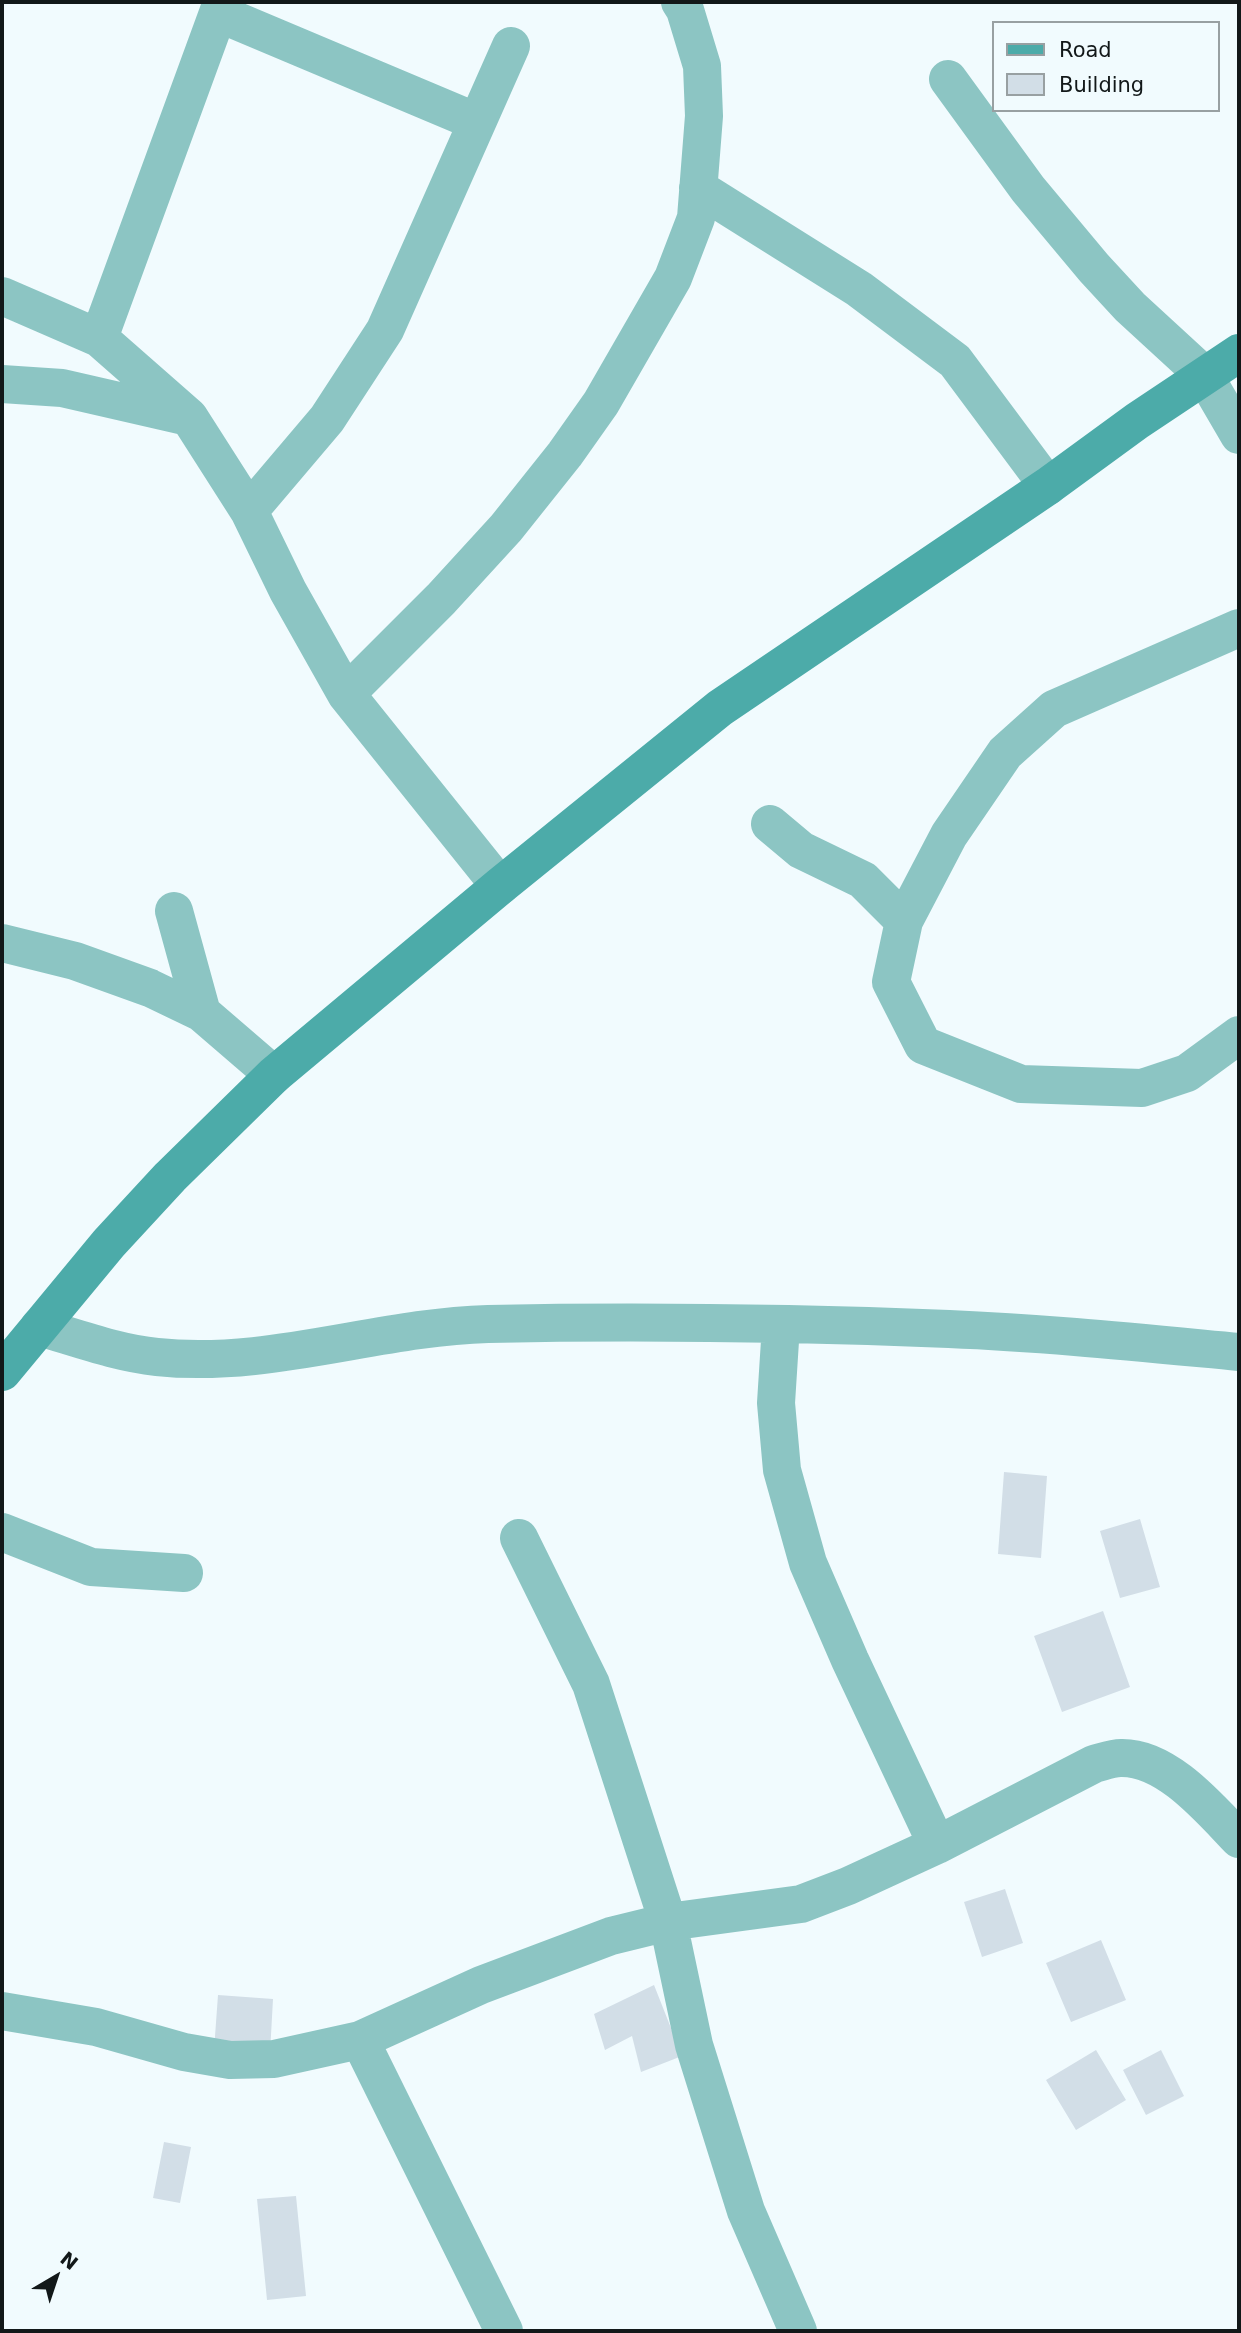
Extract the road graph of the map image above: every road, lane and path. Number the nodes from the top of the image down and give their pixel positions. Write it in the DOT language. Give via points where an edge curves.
graph roads {
  1 [pos="680,2"];
  2 [pos="220,7"];
  3 [pos="511,46"];
  4 [pos="948,79"];
  5 [pos="477,122"];
  6 [pos="698,188"];
  7 [pos="2,296"];
  8 [pos="99,338"];
  9 [pos="1239,353"];
  10 [pos="1205,375"];
  11 [pos="2,384"];
  12 [pos="189,417"];
  13 [pos="1239,435"];
  14 [pos="1048,486"];
  15 [pos="249,511"];
  16 [pos="1239,628"];
  17 [pos="346,694"];
  18 [pos="770,824"];
  19 [pos="500,886"];
  20 [pos="174,911"];
  21 [pos="904,921"];
  22 [pos="2,943"];
  23 [pos="202,1013"];
  24 [pos="1239,1035"];
  25 [pos="274,1074"];
  26 [pos="781,1325"];
  27 [pos="39,1327"];
  28 [pos="1239,1352"];
  29 [pos="2,1372"];
  30 [pos="2,1532"];
  31 [pos="519,1538"];
  32 [pos="184,1573"];
  33 [pos="1239,1839"];
  34 [pos="937,1845"];
  35 [pos="668,1922"];
  36 [pos="2,2011"];
  37 [pos="360,2040"];
  38 [pos="504,2331"];
  39 [pos="798,2331"];
  1 -- 6 [label="street" via="702,66 704,116"];
  2 -- 5 [label="street"];
  2 -- 8 [label="street"];
  3 -- 5 [label="street"];
  4 -- 10 [label="street" via="1028,189 1094,268"];
  5 -- 15 [label="street" via="385,330 327,419"];
  6 -- 14 [label="street" via="859,289 955,361"];
  6 -- 17 [label="street" via="696,218 673,278 601,403 506,528"];
  7 -- 8 [label="street"];
  8 -- 12 [label="street"];
  9 -- 10 [label="street"];
  10 -- 13 [label="street"];
  10 -- 14 [label="street"];
  11 -- 12 [label="street" via="62,388"];
  12 -- 15 [label="street"];
  14 -- 19 [label="street" via="720,708"];
  15 -- 17 [label="street"];
  16 -- 21 [label="street" via="1054,709 1005,752 949,835"];
  17 -- 19 [label="street"];
  18 -- 21 [label="street" via="802,850 863,880"];
  19 -- 25 [label="street"];
  20 -- 23 [label="street"];
  21 -- 24 [label="street" via="891,982 923,1045 1021,1084 1142,1088 1187,1073"];
  22 -- 23 [label="street" via="75,961"];
  23 -- 25 [label="street"];
  25 -- 27 [label="street" via="126,1224"];
  26 -- 27 [label="street" via="449,1325 275,1354 201,1359 155,1357"];
  26 -- 28 [label="street" via="951,1329"];
  26 -- 34 [label="street" via="776,1403 782,1470 808,1563"];
  27 -- 29 [label="street"];
  30 -- 32 [label="street" via="91,1567"];
  31 -- 35 [label="street" via="591,1684"];
  33 -- 34 [label="street" via="1173,1776 1147,1763 1121,1758 1094,1764"];
  34 -- 35 [label="street" via="801,1904"];
  35 -- 37 [label="street" via="611,1936 481,1984"];
  35 -- 39 [label="street" via="694,2045 746,2211"];
  36 -- 37 [label="street" via="96,2027 230,2060 274,2059"];
  37 -- 38 [label="street"];
}
